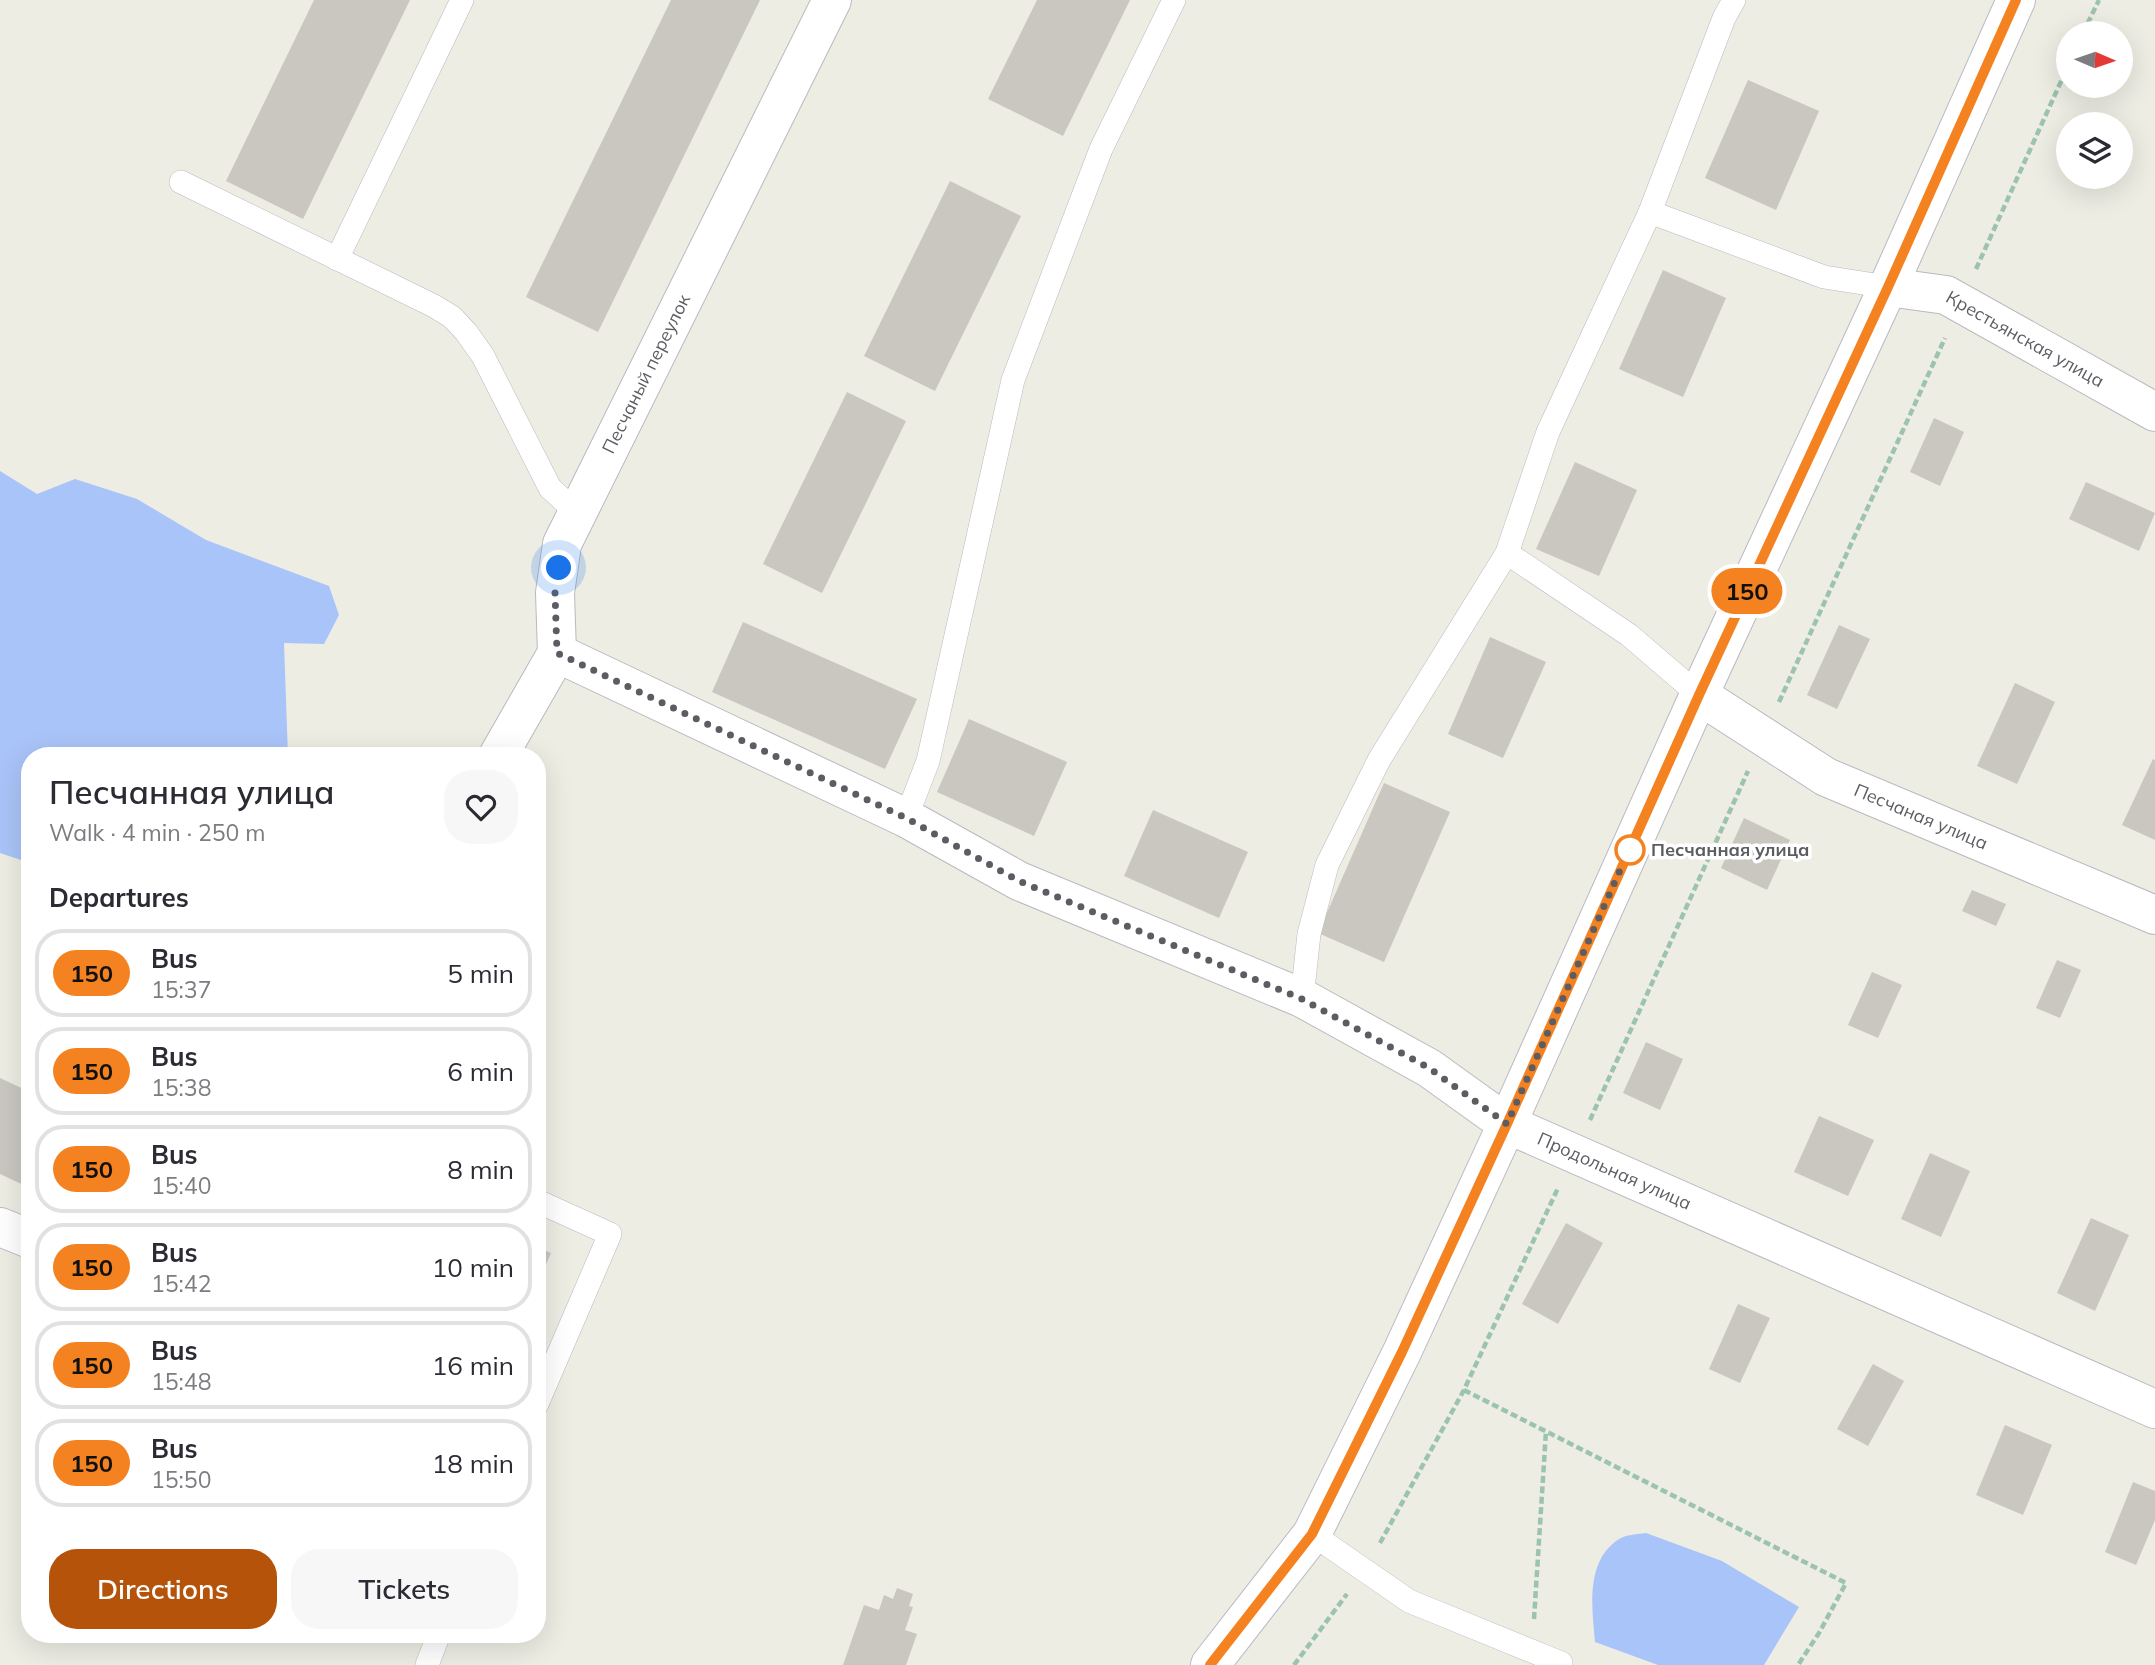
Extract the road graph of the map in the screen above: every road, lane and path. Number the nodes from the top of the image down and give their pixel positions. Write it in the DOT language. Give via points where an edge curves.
graph roads {
  1 [pos="462,0"];
  2 [pos="832,0"];
  3 [pos="1174,0"];
  4 [pos="1734,0"];
  5 [pos="2016,0"];
  6 [pos="2098,0"];
  7 [pos="2088,21"];
  8 [pos="2056,93"];
  9 [pos="181,182"];
  10 [pos="1650,212"];
  11 [pos="337,259"];
  12 [pos="1888,287"];
  13 [pos="1961,303"];
  14 [pos="2155,412"];
  15 [pos="577,513"];
  16 [pos="1507,553"];
  17 [pos="557,653"];
  18 [pos="1699,695"];
  19 [pos="1763,737"];
  20 [pos="503,747"];
  21 [pos="906,818"];
  22 [pos="2155,915"];
  23 [pos="1302,999"];
  24 [pos="1507,1124"];
  25 [pos="1574,1153"];
  26 [pos="546,1205"];
  27 [pos="0,1227"];
  28 [pos="21,1235"];
  29 [pos="546,1383"];
  30 [pos="1464,1390"];
  31 [pos="2155,1409"];
  32 [pos="1546,1432"];
  33 [pos="1312,1534"];
  34 [pos="1365,1570"];
  35 [pos="435,1643"];
  36 [pos="1532,1651"];
  37 [pos="1562,1664"];
  38 [pos="426,1665"];
  39 [pos="1210,1665"];
  40 [pos="1294,1665"];
  41 [pos="1798,1665"];
  1 -- 11 [label="lane"];
  2 -- 15 [label="street, Песчаный переулок"];
  3 -- 21 [label="lane" via="1101,149 1013,380 928,761"];
  4 -- 10 [label="lane"];
  5 -- 12 [label="street"];
  6 -- 7 [label="path"];
  8 -- 13 [label="path"];
  9 -- 11 [label="lane"];
  10 -- 12 [label="lane" via="1824,277"];
  10 -- 16 [label="lane" via="1548,432"];
  11 -- 15 [label="lane" via="452,317 483,356 550,488"];
  12 -- 13 [label="street, Крестьянская улица" via="1947,295"];
  12 -- 18 [label="street"];
  13 -- 14 [label="street, Крестьянская улица"];
  13 -- 19 [label="path"];
  15 -- 17 [label="street, Песчаный переулок" via="562,544 555,593"];
  16 -- 18 [label="lane" via="1629,635"];
  16 -- 23 [label="lane" via="1379,760 1327,866 1309,934"];
  17 -- 20 [label="street"];
  17 -- 21 [label="street, Продольная улица"];
  18 -- 19 [label="street, Песчаная улица"];
  18 -- 24 [label="street"];
  19 -- 22 [label="street, Песчаная улица" via="1826,777"];
  19 -- 25 [label="path"];
  21 -- 23 [label="street, Продольная улица" via="1019,881"];
  23 -- 24 [label="street, Продольная улица" via="1429,1068"];
  24 -- 25 [label="street, Продольная улица"];
  24 -- 33 [label="street"];
  25 -- 30 [label="path"];
  25 -- 31 [label="street, Продольная улица"];
  26 -- 29 [label="lane" via="610,1234"];
  27 -- 28 [label="street"];
  30 -- 32 [label="path"];
  30 -- 34 [label="path"];
  32 -- 36 [label="path"];
  32 -- 41 [label="path" via="1846,1583"];
  33 -- 34 [label="lane"];
  33 -- 39 [label="street"];
  34 -- 36 [label="lane" via="1409,1601"];
  34 -- 40 [label="path"];
  35 -- 38 [label="lane"];
  36 -- 37 [label="lane"];
}
